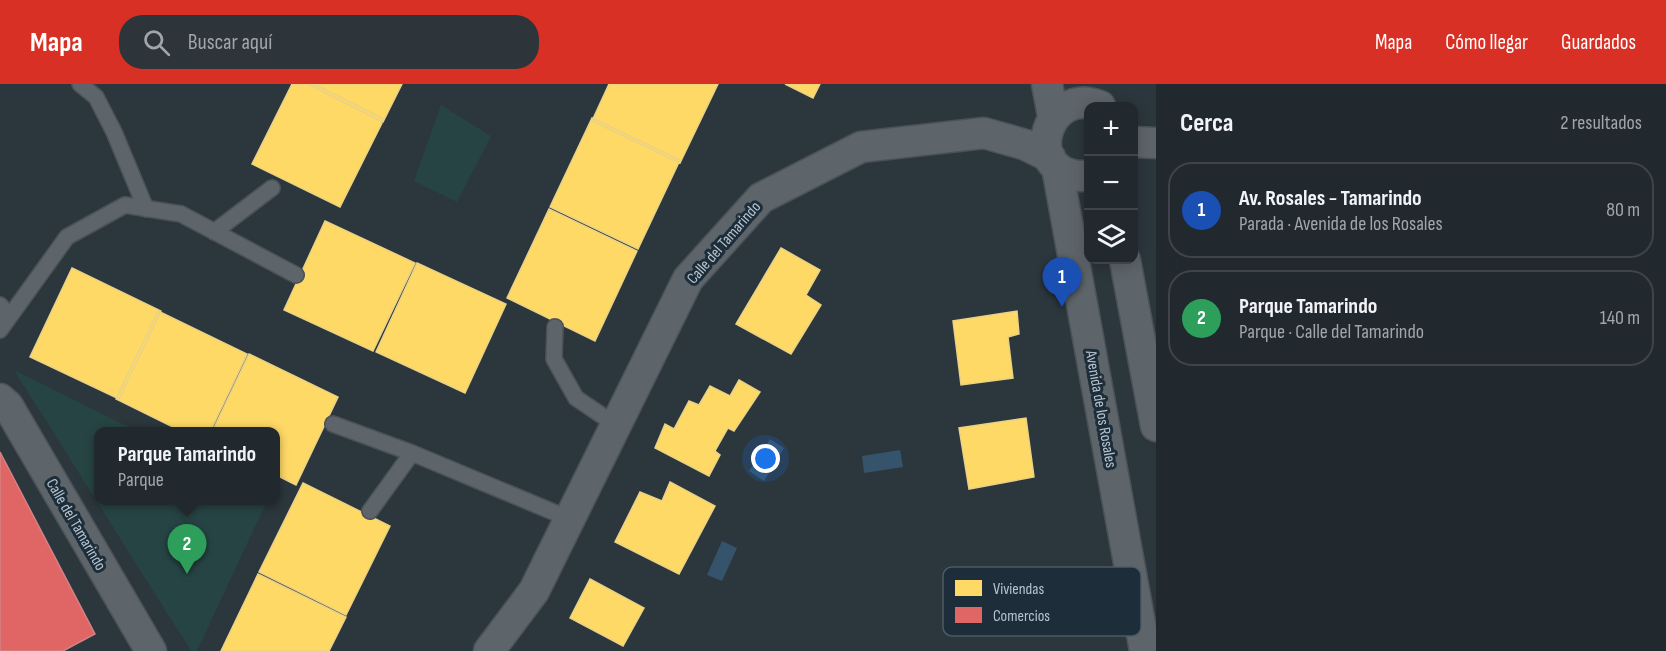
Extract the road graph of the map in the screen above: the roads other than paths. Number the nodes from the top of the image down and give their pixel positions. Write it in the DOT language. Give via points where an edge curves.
graph roads {
  1 [pos="80,84"];
  2 [pos="1047,84"];
  3 [pos="1100,84"];
  4 [pos="1084,102"];
  5 [pos="1105,102"];
  6 [pos="1053,116"];
  7 [pos="1138,142"];
  8 [pos="1156,143"];
  9 [pos="1054,162"];
  10 [pos="1084,176"];
  11 [pos="272,188"];
  12 [pos="146,208"];
  13 [pos="214,232"];
  14 [pos="1126,264"];
  15 [pos="296,275"];
  16 [pos="5,310"];
  17 [pos="555,327"];
  18 [pos="0,330"];
  19 [pos="1153,389"];
  20 [pos="0,399"];
  21 [pos="1100,399"];
  22 [pos="333,424"];
  23 [pos="616,425"];
  24 [pos="1156,426"];
  25 [pos="412,453"];
  26 [pos="370,511"];
  27 [pos="570,519"];
  28 [pos="1130,567"];
  29 [pos="1141,629"];
  30 [pos="151,651"];
  31 [pos="489,651"];
  32 [pos="1145,651"];
  1 -- 12 [label="lane" via="96,97"];
  2 -- 6 [label="street"];
  3 -- 5 [label="street"];
  4 -- 6 [label="street" via="1073,103"];
  6 -- 9 [label="street, Avenida de los Rosales" via="1045,136"];
  7 -- 8 [label="street"];
  9 -- 10 [label="street, Calle del Tamarindo" via="1067,173"];
  9 -- 21 [label="street, Avenida de los Rosales"];
  9 -- 23 [label="street, Calle del Tamarindo" via="1026,146 984,133 861,147 760,198 688,279"];
  11 -- 13 [label="lane"];
  12 -- 13 [label="lane" via="181,214"];
  12 -- 16 [label="lane" via="126,205 67,237"];
  13 -- 15 [label="lane"];
  14 -- 19 [label="street"];
  16 -- 18 [label="lane"];
  17 -- 23 [label="lane" via="554,359 576,398"];
  19 -- 21 [label="street"];
  19 -- 24 [label="street"];
  20 -- 30 [label="street, Calle del Tamarindo" via="8,406"];
  21 -- 28 [label="street, Avenida de los Rosales"];
  22 -- 25 [label="lane"];
  23 -- 27 [label="street, Calle del Tamarindo"];
  25 -- 26 [label="lane"];
  25 -- 27 [label="lane"];
  27 -- 31 [label="street, Calle del Tamarindo" via="534,591"];
  29 -- 32 [label="street, Avenida de los Rosales"];
}
